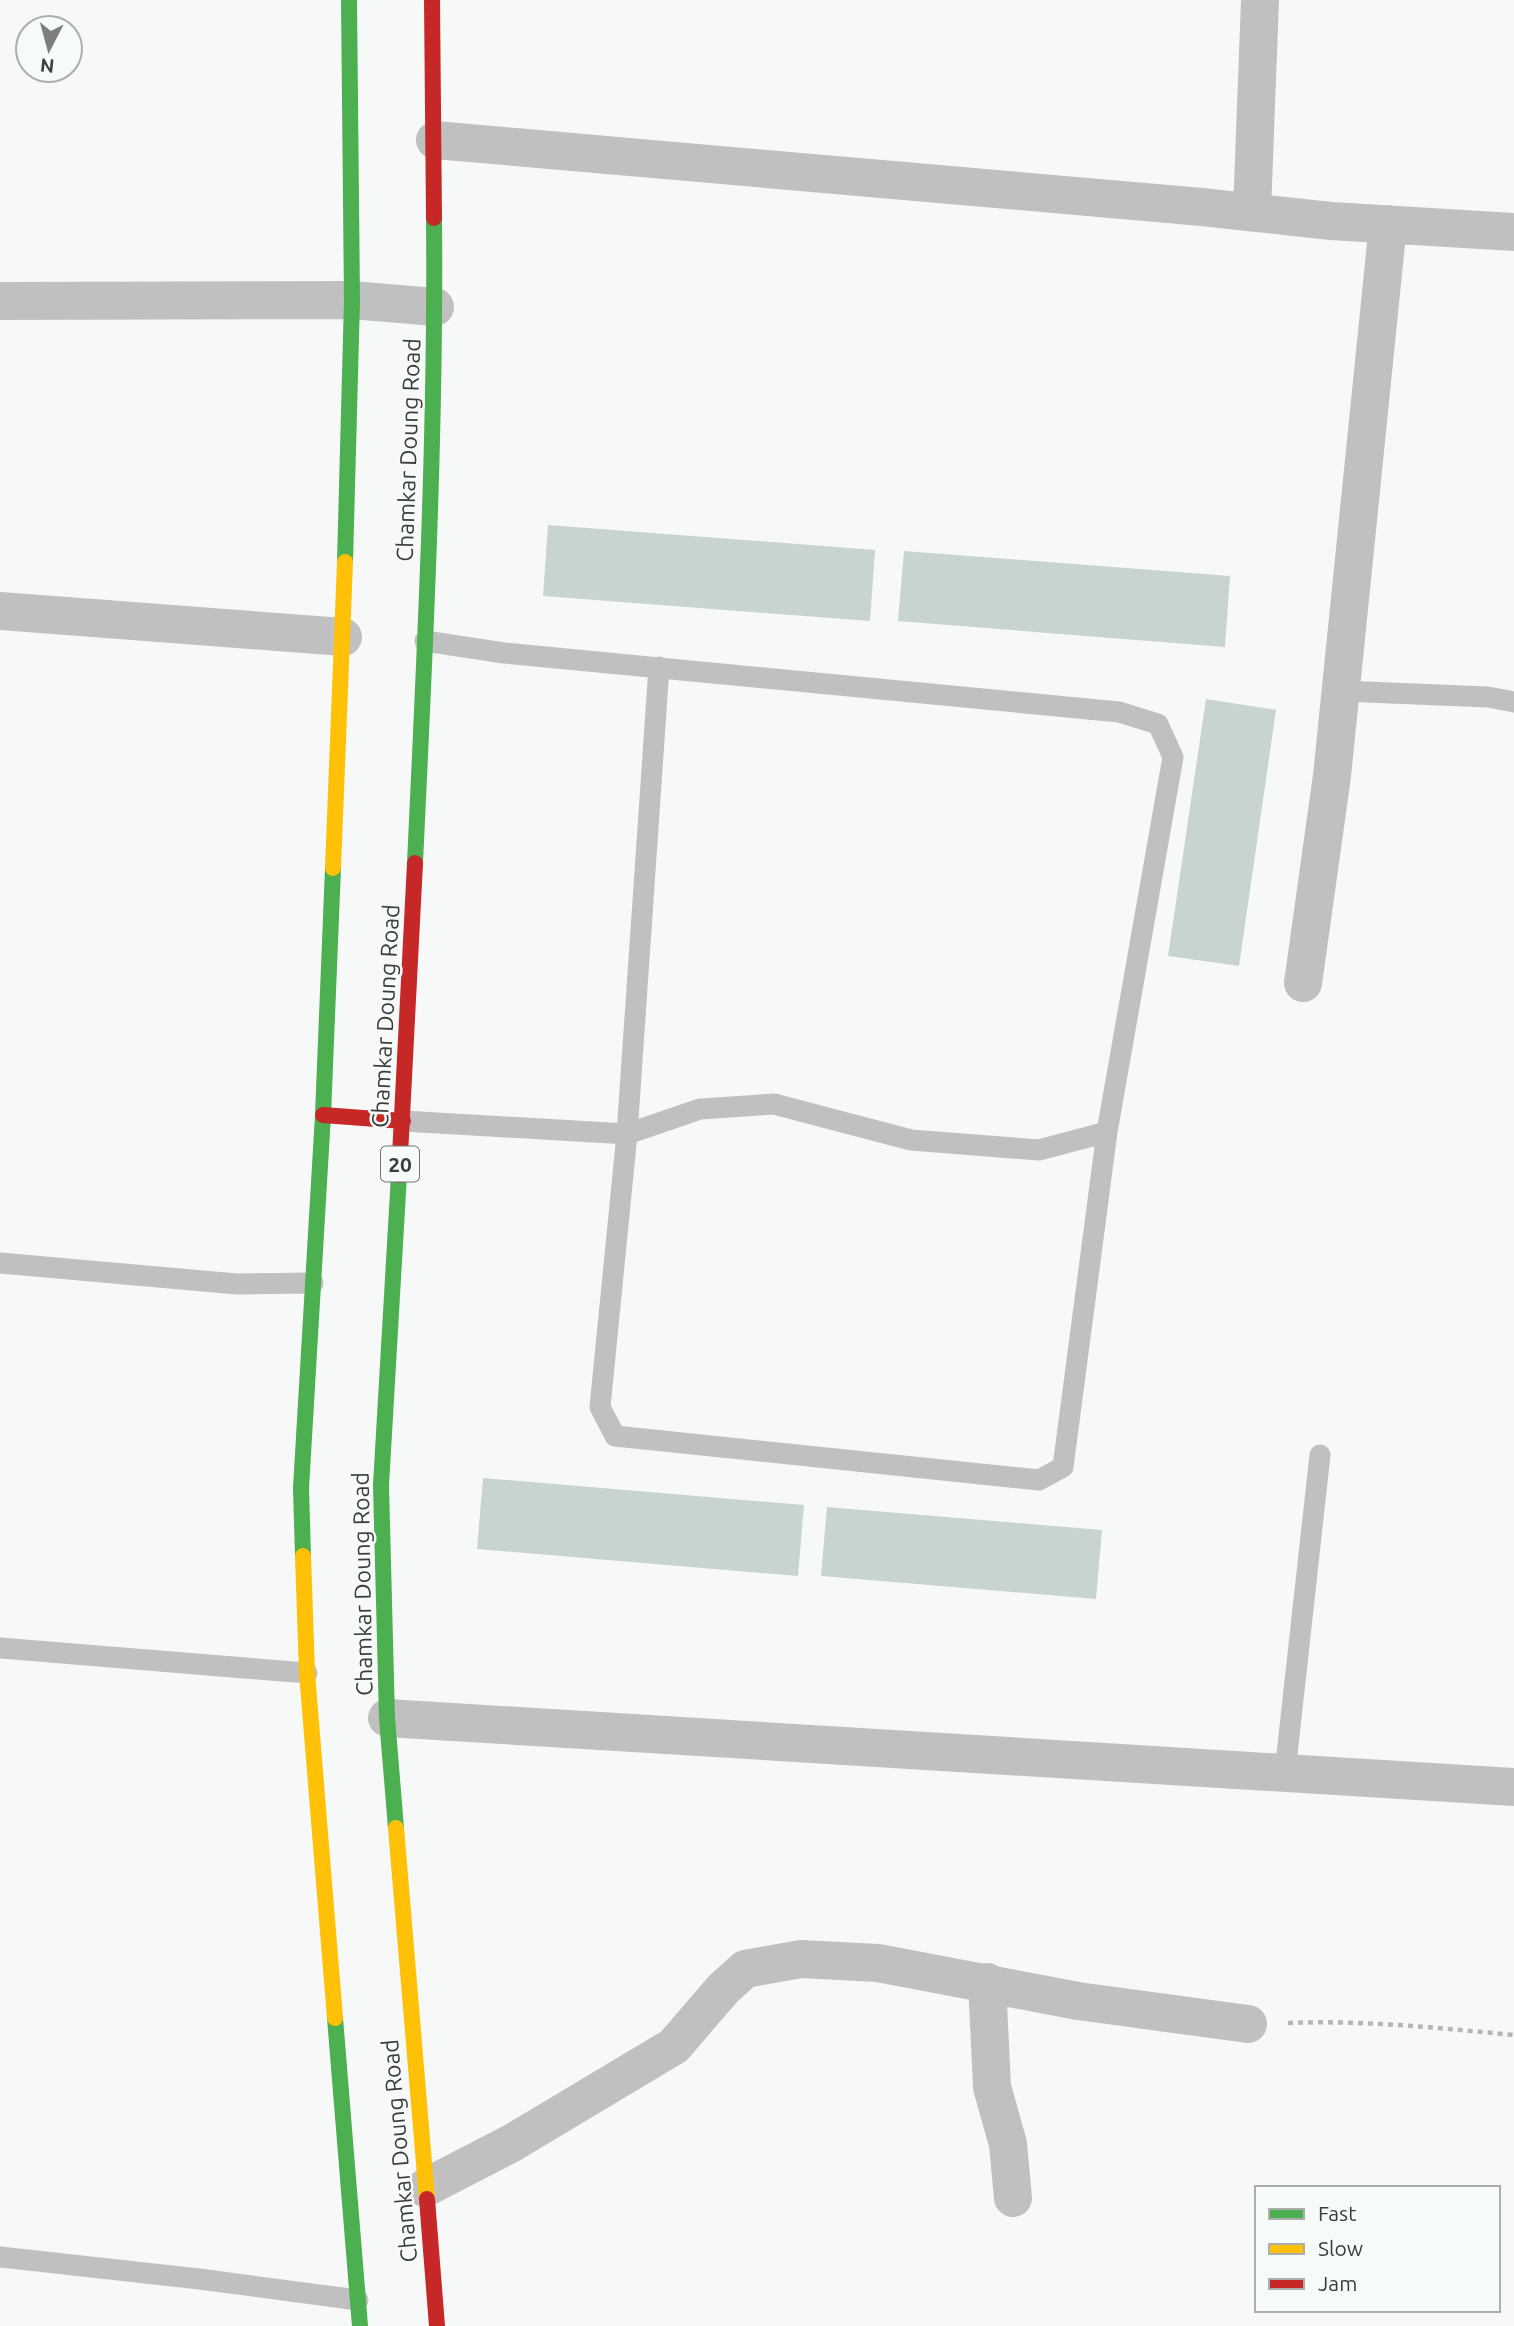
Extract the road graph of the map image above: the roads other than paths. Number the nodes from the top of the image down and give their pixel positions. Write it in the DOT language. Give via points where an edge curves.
graph roads {
  1 [pos="349,0"];
  2 [pos="432,0"];
  3 [pos="1259,0"];
  4 [pos="435,140"];
  5 [pos="1252,212"];
  6 [pos="1388,224"];
  7 [pos="1514,232"];
  8 [pos="352,300"];
  9 [pos="0,301"];
  10 [pos="435,307"];
  11 [pos="0,611"];
  12 [pos="343,637"];
  13 [pos="425,641"];
  14 [pos="659,667"];
  15 [pos="1341,691"];
  16 [pos="1514,702"];
  17 [pos="1303,983"];
  18 [pos="323,1115"];
  19 [pos="403,1121"];
  20 [pos="1107,1132"];
  21 [pos="627,1134"];
  22 [pos="0,1263"];
  23 [pos="313,1283"];
  24 [pos="1320,1455"];
  25 [pos="0,1648"];
  26 [pos="307,1673"];
  27 [pos="387,1718"];
  28 [pos="1285,1772"];
  29 [pos="1514,1787"];
  30 [pos="988,1982"];
  31 [pos="1248,2024"];
  32 [pos="425,2188"];
  33 [pos="1013,2198"];
  34 [pos="0,2257"];
  35 [pos="358,2300"];
  36 [pos="360,2326"];
  37 [pos="437,2326"];
  1 -- 8 [label="main road"];
  2 -- 4 [label="main road, Chamkar Doung Road / 20"];
  3 -- 5 [label="street"];
  4 -- 5 [label="street"];
  4 -- 10 [label="main road, Chamkar Doung Road / 20"];
  5 -- 6 [label="street"];
  6 -- 7 [label="street"];
  6 -- 15 [label="street"];
  8 -- 9 [label="street"];
  8 -- 10 [label="street"];
  8 -- 12 [label="main road"];
  10 -- 13 [label="main road, Chamkar Doung Road / 20"];
  11 -- 12 [label="street"];
  12 -- 18 [label="main road"];
  13 -- 14 [label="lane"];
  13 -- 19 [label="main road, Chamkar Doung Road / 20"];
  14 -- 20 [label="lane" via="1119,712 1158,724 1173,757"];
  14 -- 21 [label="lane"];
  15 -- 16 [label="lane"];
  15 -- 17 [label="street"];
  18 -- 19 [label="main road"];
  18 -- 23 [label="main road"];
  19 -- 21 [label="lane"];
  19 -- 27 [label="main road, Chamkar Doung Road / 20" via="381,1486"];
  20 -- 21 [label="lane" via="1039,1150 911,1140 775,1104 700,1109"];
  20 -- 21 [label="lane" via="1063,1467 1039,1480 615,1436 600,1407"];
  22 -- 23 [label="lane" via="237,1284"];
  23 -- 26 [label="main road" via="301,1488"];
  24 -- 28 [label="lane"];
  25 -- 26 [label="lane"];
  26 -- 35 [label="main road"];
  27 -- 28 [label="street"];
  27 -- 32 [label="main road, Chamkar Doung Road / 20"];
  28 -- 29 [label="street"];
  30 -- 31 [label="street" via="1078,2001"];
  30 -- 32 [label="street" via="878,1963 801,1959 744,1969 674,2046 512,2143"];
  30 -- 33 [label="street" via="992,2087 1008,2144"];
  32 -- 37 [label="main road, Chamkar Doung Road / 20"];
  34 -- 35 [label="lane"];
  35 -- 36 [label="main road"];
}
